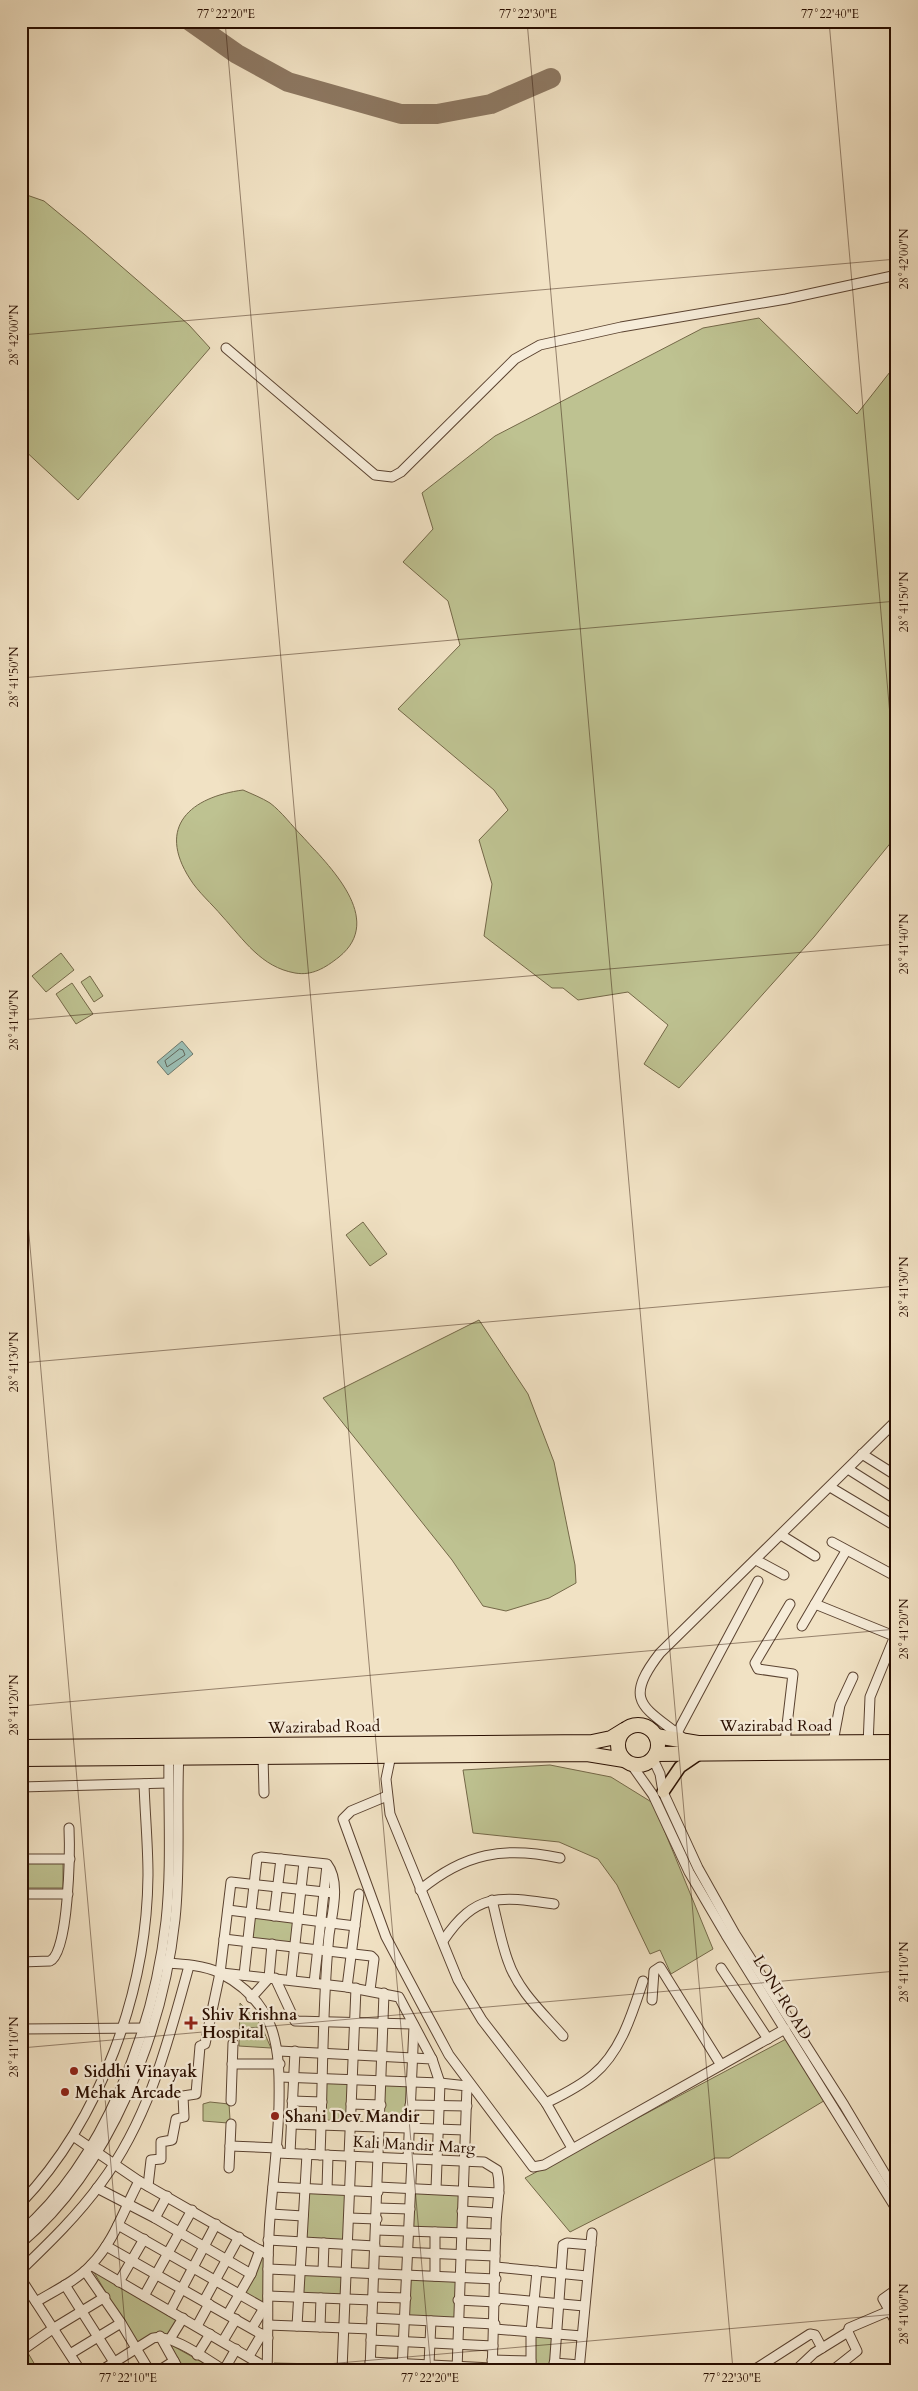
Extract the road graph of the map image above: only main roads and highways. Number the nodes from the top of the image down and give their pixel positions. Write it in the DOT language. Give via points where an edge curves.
graph roads {
  1 [pos="624,1730"];
  2 [pos="656,1736"];
  3 [pos="897,1742"];
  4 [pos="21,1747"];
  5 [pos="868,1747"];
  6 [pos="174,1751"];
  7 [pos="703,1752"];
  8 [pos="897,1752"];
  9 [pos="655,1756"];
  10 [pos="21,1759"];
  11 [pos="628,1762"];
  12 [pos="661,1796"];
  1 -- 2 [label="highway" via="641,1725"];
  1 -- 6 [label="highway, Wazirabad Road" via="611,1738 592,1742"];
  1 -- 11 [label="highway" via="617,1745"];
  2 -- 5 [label="highway, Wazirabad Road" via="832,1742"];
  2 -- 9 [label="highway"];
  3 -- 5 [label="highway, Wazirabad Road"];
  4 -- 6 [label="highway, Wazirabad Road"];
  5 -- 7 [label="highway, Wazirabad Road"];
  5 -- 8 [label="highway, Wazirabad Road"];
  6 -- 10 [label="highway, Wazirabad Road"];
  6 -- 11 [label="highway, Wazirabad Road" via="263,1756 587,1754"];
  7 -- 9 [label="highway, Wazirabad Road"];
  7 -- 12 [label="main road" via="680,1767"];
  9 -- 11 [label="highway" via="645,1764"];
}
